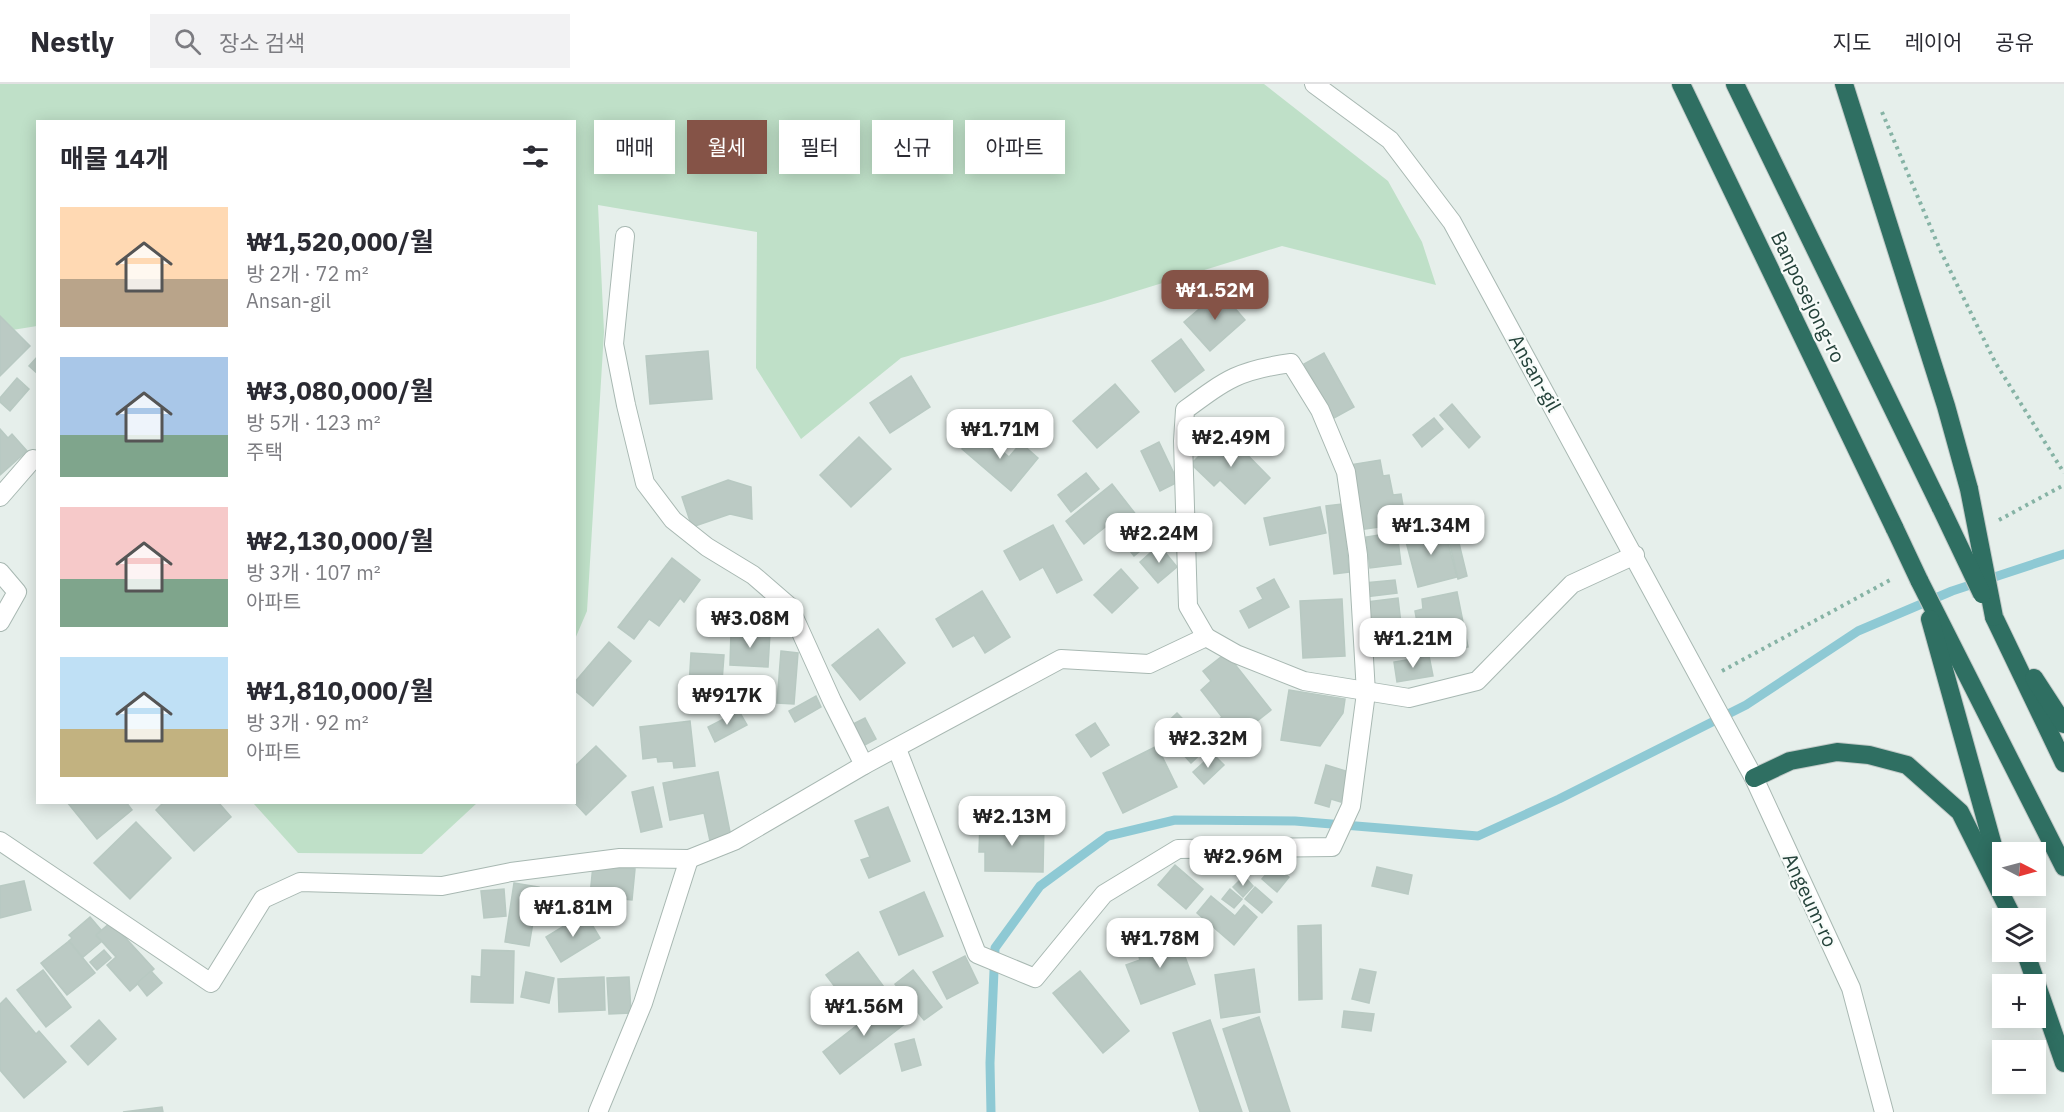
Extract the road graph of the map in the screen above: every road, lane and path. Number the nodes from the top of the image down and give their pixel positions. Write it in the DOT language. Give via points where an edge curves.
graph roads {
  1 [pos="1314,84"];
  2 [pos="1681,84"];
  3 [pos="1735,84"];
  4 [pos="1844,84"];
  5 [pos="1879,105"];
  6 [pos="625,236"];
  7 [pos="33,459"];
  8 [pos="2064,473"];
  9 [pos="2064,485"];
  10 [pos="0,497"];
  11 [pos="1992,524"];
  12 [pos="1635,555"];
  13 [pos="0,572"];
  14 [pos="1899,575"];
  15 [pos="1994,617"];
  16 [pos="0,622"];
  17 [pos="1206,637"];
  18 [pos="1943,642"];
  19 [pos="1707,690"];
  20 [pos="1366,693"];
  21 [pos="2064,724"];
  22 [pos="897,749"];
  23 [pos="2064,763"];
  24 [pos="864,765"];
  25 [pos="1754,778"];
  26 [pos="1993,842"];
  27 [pos="4,850"];
  28 [pos="689,859"];
  29 [pos="2064,867"];
  30 [pos="2009,908"];
  31 [pos="2029,962"];
  32 [pos="2064,1063"];
  33 [pos="598,1112"];
  34 [pos="1884,1112"];
  1 -- 12 [label="street, Ansan-gil" via="1390,140 1452,222"];
  2 -- 18 [label="highway, Banposejong-ro, bridge" via="1919,580"];
  3 -- 15 [label="highway, Banposejong-ro, bridge"];
  4 -- 15 [label="highway, bridge" via="1943,395 1969,489"];
  5 -- 8 [label="path" via="1941,252 1995,362"];
  6 -- 24 [label="street" via="614,344 645,483 673,520 753,575 789,606"];
  7 -- 10 [label="street"];
  9 -- 11 [label="path"];
  12 -- 19 [label="street, Ansan-gil"];
  12 -- 20 [label="street" via="1572,584 1477,681 1409,698"];
  13 -- 16 [label="street" via="17,592"];
  14 -- 19 [label="path"];
  15 -- 21 [label="highway"];
  15 -- 23 [label="highway"];
  17 -- 20 [label="street" via="1236,654 1304,681"];
  17 -- 20 [label="street" via="1188,606 1185,410 1222,382 1252,369 1291,363 1320,410 1346,472 1358,555"];
  17 -- 22 [label="street" via="1149,664 1061,659"];
  18 -- 26 [label="highway"];
  18 -- 29 [label="highway"];
  19 -- 25 [label="street, Angeum-ro"];
  20 -- 22 [label="street" via="1351,806 1332,847 1178,849 1104,894 1035,978 978,954"];
  22 -- 24 [label="street"];
  24 -- 28 [label="street" via="734,841"];
  25 -- 30 [label="highway" via="1790,761 1837,752 1907,765 1960,812"];
  25 -- 34 [label="street, Angeum-ro" via="1851,988"];
  27 -- 28 [label="street" via="211,983 263,899 300,882 442,886 620,858"];
  28 -- 33 [label="street" via="643,1003"];
  31 -- 32 [label="highway"];
}
